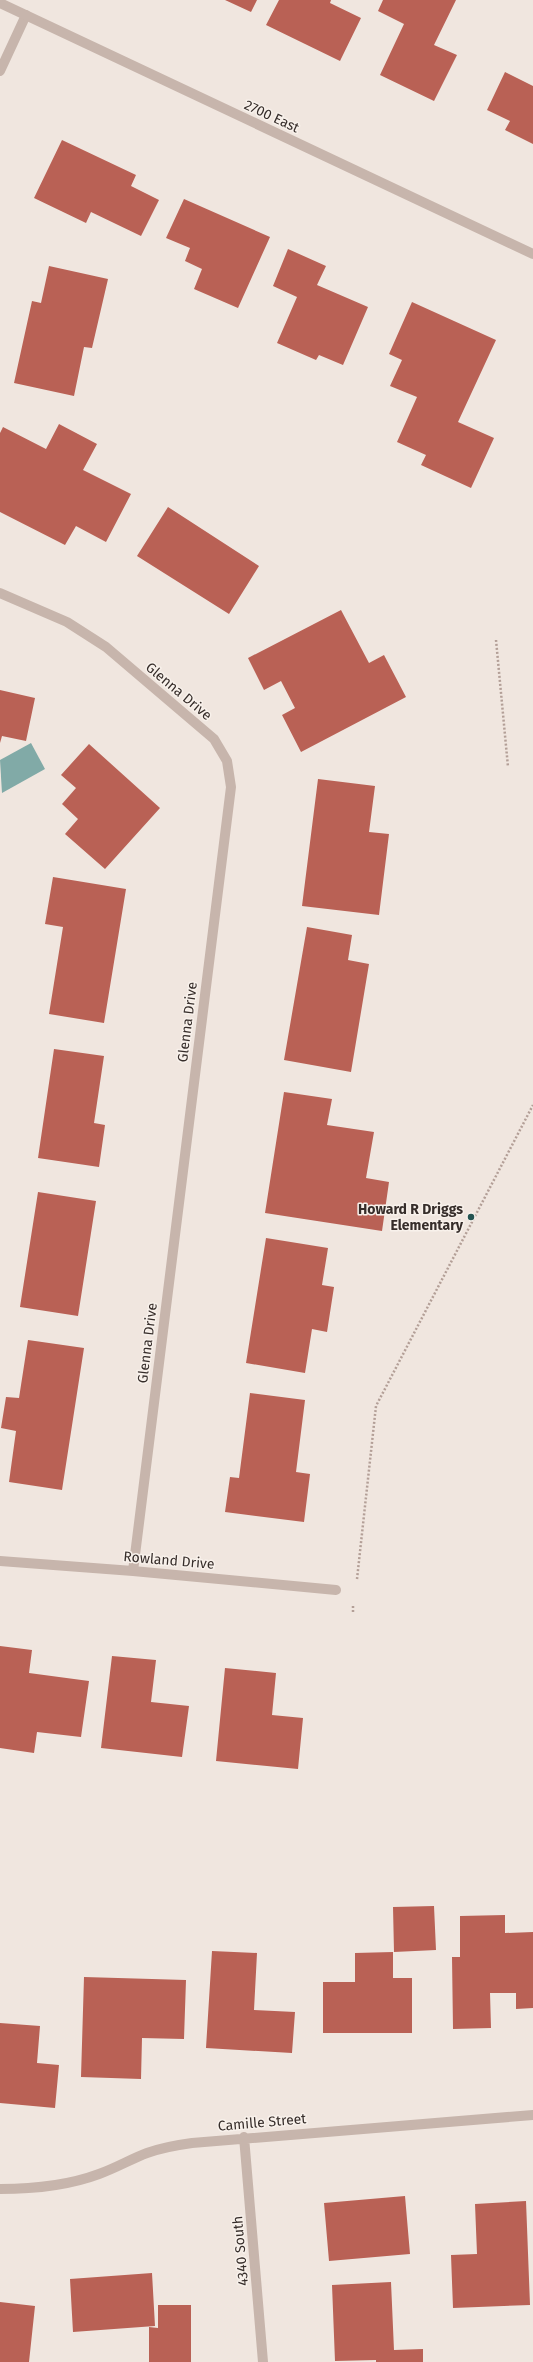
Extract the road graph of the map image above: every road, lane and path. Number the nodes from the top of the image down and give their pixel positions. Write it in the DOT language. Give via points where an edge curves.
graph roads {
  1 [pos="0,3"];
  2 [pos="26,15"];
  3 [pos="0,71"];
  4 [pos="533,254"];
  5 [pos="0,593"];
  6 [pos="496,640"];
  7 [pos="508,767"];
  8 [pos="533,1105"];
  9 [pos="0,1561"];
  10 [pos="133,1570"];
  11 [pos="356,1580"];
  12 [pos="336,1590"];
  13 [pos="354,1601"];
  14 [pos="353,1612"];
  15 [pos="533,2115"];
  16 [pos="244,2137"];
  17 [pos="0,2189"];
  18 [pos="263,2362"];
  1 -- 2 [label="street, 2700 East"];
  2 -- 3 [label="street"];
  2 -- 4 [label="street, 2700 East"];
  5 -- 10 [label="street, Glenna Drive" via="66,622 106,647 214,738 227,762 230,774 231,788"];
  6 -- 7 [label="path"];
  8 -- 11 [label="path" via="376,1406"];
  9 -- 10 [label="street, Rowland Drive"];
  10 -- 12 [label="street, Rowland Drive"];
  13 -- 14 [label="path"];
  15 -- 16 [label="street, Camille Street"];
  16 -- 17 [label="street, Camille Street" via="167,2147 100,2174 53,2186"];
  16 -- 18 [label="street, 4340 South"];
}
